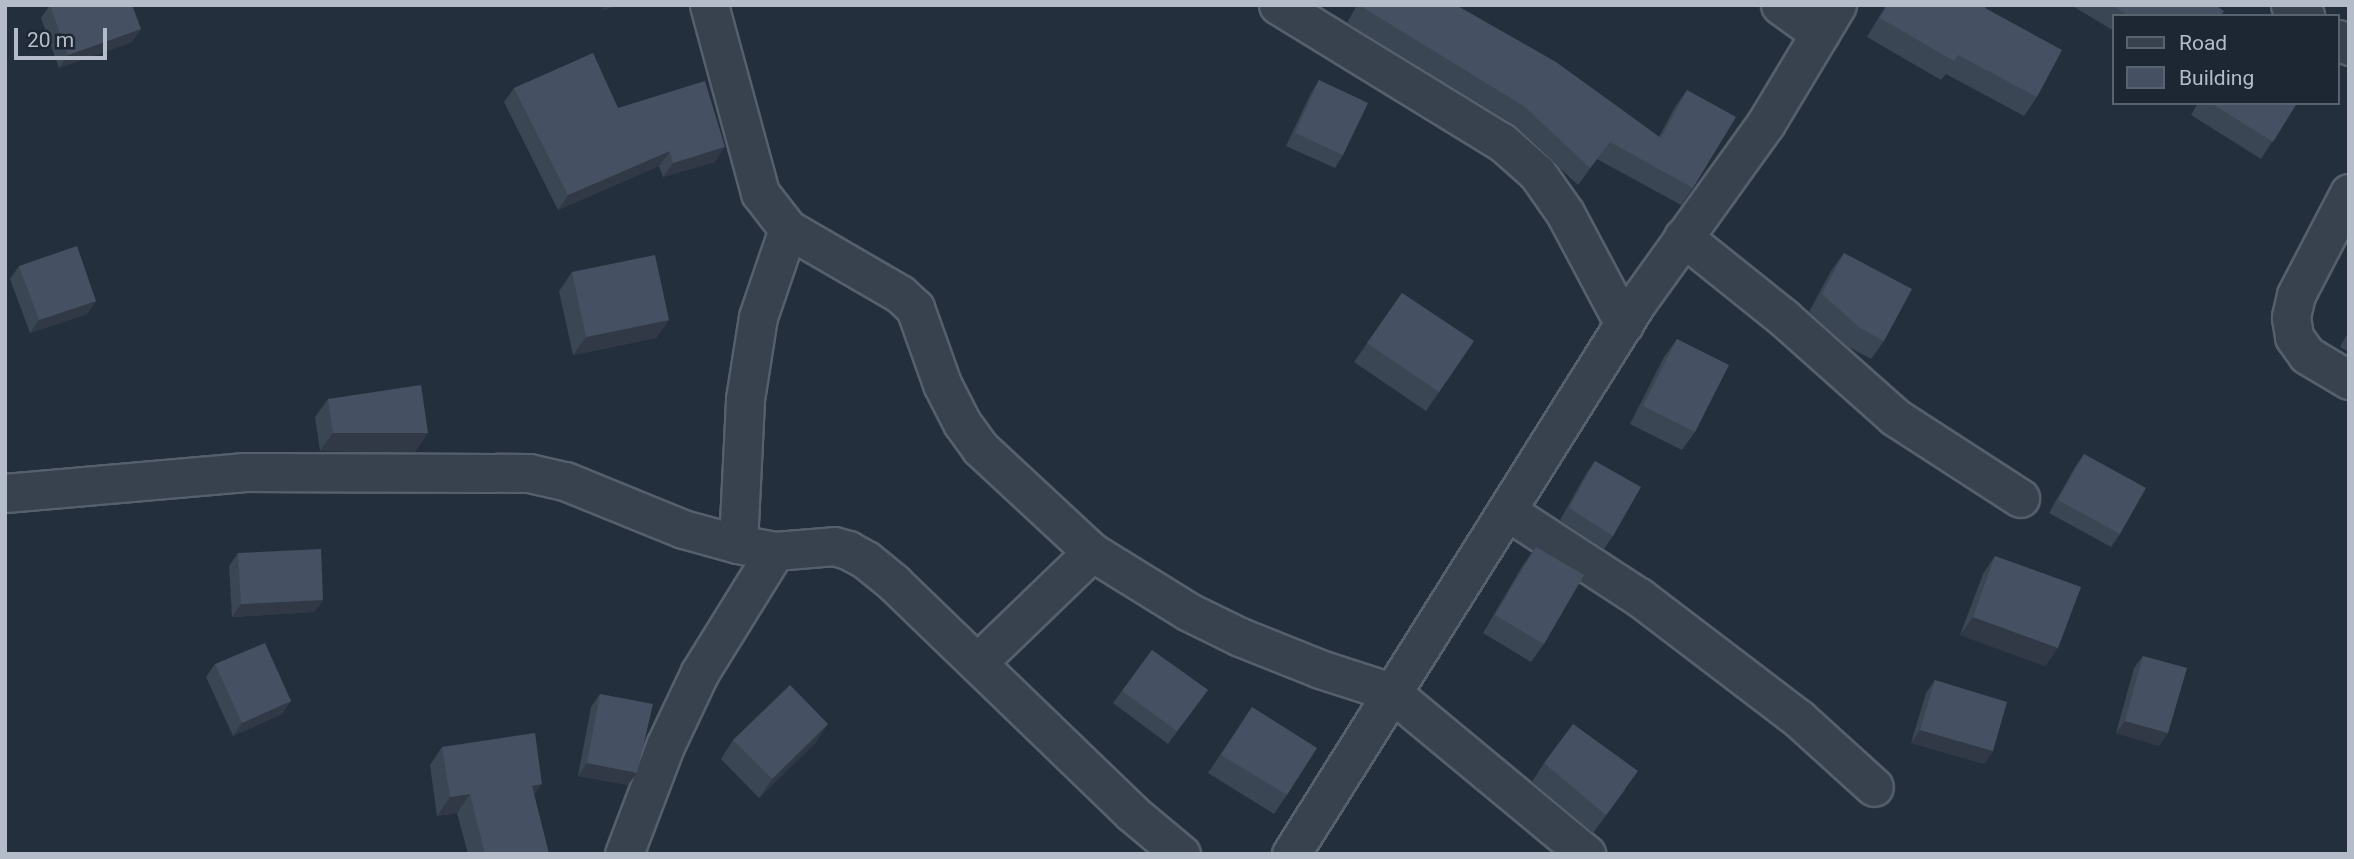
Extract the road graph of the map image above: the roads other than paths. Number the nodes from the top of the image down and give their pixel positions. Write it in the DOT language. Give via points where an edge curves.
graph roads {
  1 [pos="709,5"];
  2 [pos="1278,5"];
  3 [pos="1780,5"];
  4 [pos="1829,20"];
  5 [pos="2349,193"];
  6 [pos="788,229"];
  7 [pos="1683,237"];
  8 [pos="1624,324"];
  9 [pos="2349,380"];
  10 [pos="5,493"];
  11 [pos="2020,498"];
  12 [pos="1507,511"];
  13 [pos="738,544"];
  14 [pos="775,551"];
  15 [pos="1092,552"];
  16 [pos="978,662"];
  17 [pos="1391,692"];
  18 [pos="1874,787"];
  19 [pos="624,854"];
  20 [pos="1181,854"];
  21 [pos="1291,854"];
  22 [pos="1586,854"];
  1 -- 6 [label="street" via="760,193"];
  2 -- 8 [label="street" via="1502,142 1537,173 1565,213"];
  3 -- 4 [label="street"];
  4 -- 7 [label="street" via="1766,123"];
  5 -- 9 [label="street" via="2297,295 2291,317 2294,337 2307,355"];
  6 -- 13 [label="street" via="758,317 749,372"];
  6 -- 15 [label="street" via="901,294 915,307 942,384 980,448"];
  7 -- 8 [label="street"];
  7 -- 11 [label="street" via="1784,317 1895,417"];
  8 -- 12 [label="street"];
  10 -- 13 [label="street" via="244,472 529,473 565,481 683,529"];
  12 -- 17 [label="street"];
  12 -- 18 [label="street" via="1639,597 1798,719"];
  13 -- 14 [label="street"];
  14 -- 16 [label="street" via="834,546 866,560"];
  14 -- 19 [label="street" via="700,672 665,746"];
  15 -- 16 [label="street"];
  15 -- 17 [label="street" via="1240,638"];
  16 -- 20 [label="street" via="1132,813"];
  17 -- 21 [label="street"];
  17 -- 22 [label="street"];
}
